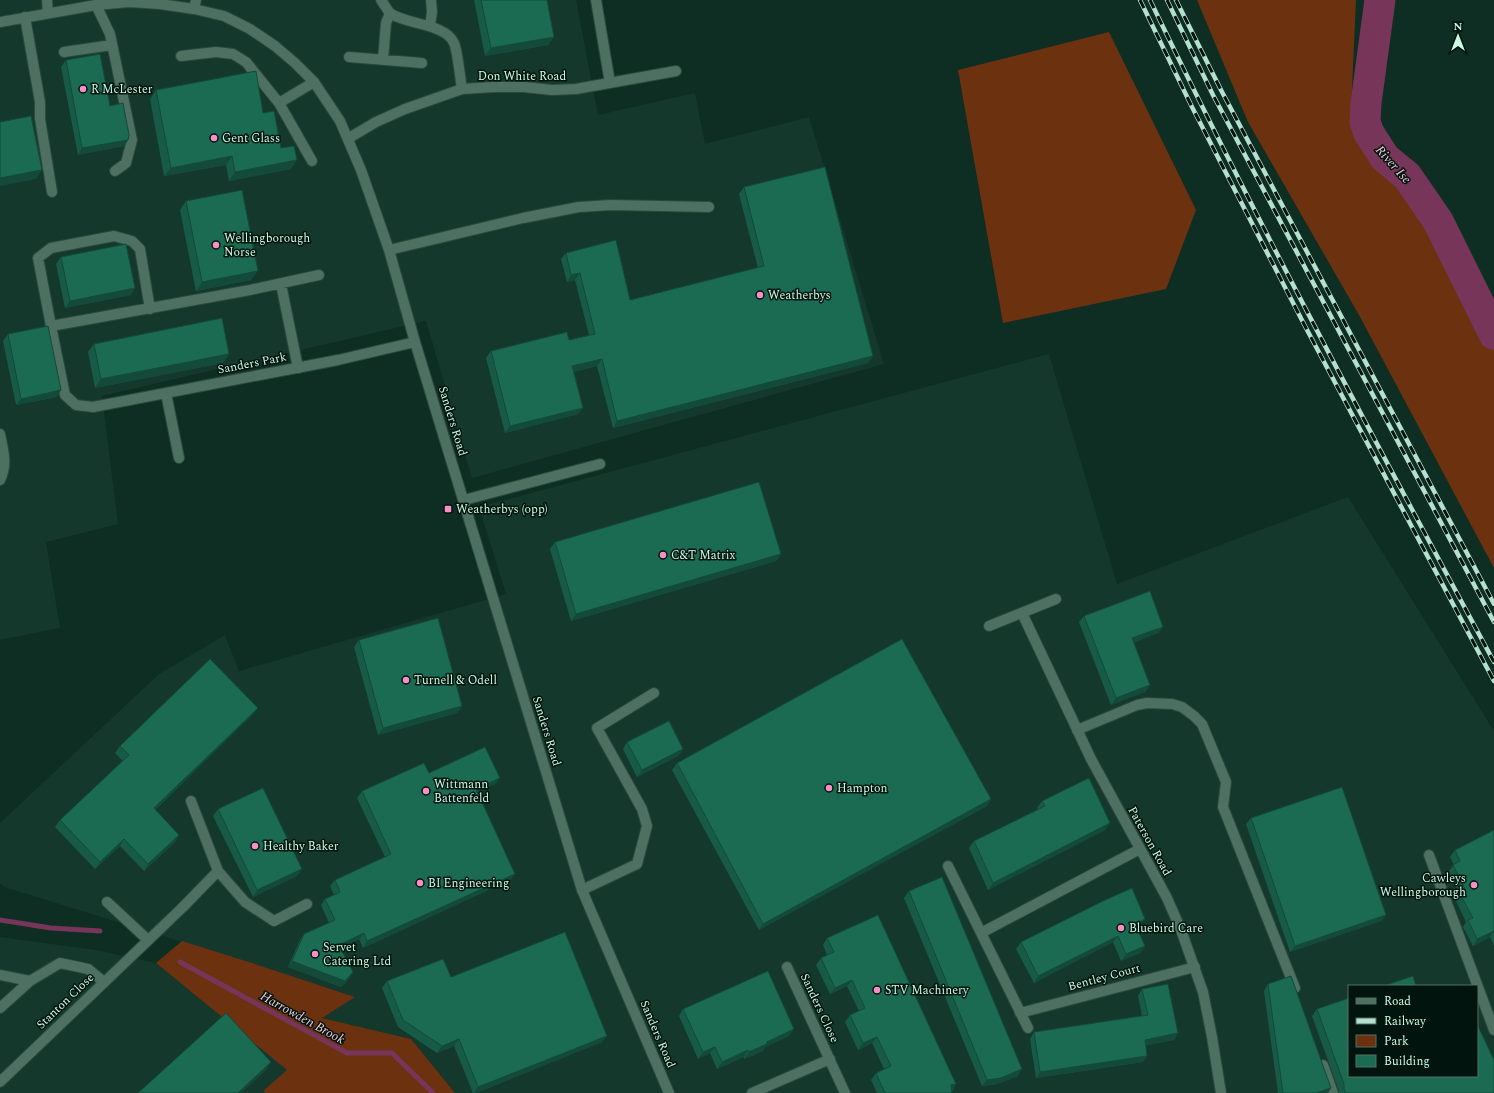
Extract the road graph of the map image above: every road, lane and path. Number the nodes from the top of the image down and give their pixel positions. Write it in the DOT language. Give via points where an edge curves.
graph roads {
  1 [pos="47,0"];
  2 [pos="382,0"];
  3 [pos="431,0"];
  4 [pos="596,0"];
  5 [pos="196,4"];
  6 [pos="96,5"];
  7 [pos="48,13"];
  8 [pos="390,13"];
  9 [pos="25,17"];
  10 [pos="0,22"];
  11 [pos="430,26"];
  12 [pos="112,45"];
  13 [pos="64,52"];
  14 [pos="182,56"];
  15 [pos="349,57"];
  16 [pos="383,60"];
  17 [pos="422,62"];
  18 [pos="676,71"];
  19 [pos="314,82"];
  20 [pos="610,83"];
  21 [pos="462,89"];
  22 [pos="279,103"];
  23 [pos="348,138"];
  24 [pos="312,162"];
  25 [pos="115,171"];
  26 [pos="52,192"];
  27 [pos="709,208"];
  28 [pos="389,250"];
  29 [pos="319,275"];
  30 [pos="281,284"];
  31 [pos="150,309"];
  32 [pos="51,326"];
  33 [pos="416,342"];
  34 [pos="298,368"];
  35 [pos="166,393"];
  36 [pos="0,434"];
  37 [pos="179,458"];
  38 [pos="600,464"];
  39 [pos="0,480"];
  40 [pos="464,500"];
  41 [pos="1056,599"];
  42 [pos="1022,613"];
  43 [pos="989,626"];
  44 [pos="654,693"];
  45 [pos="1077,730"];
  46 [pos="191,801"];
  47 [pos="1140,849"];
  48 [pos="1429,855"];
  49 [pos="948,866"];
  50 [pos="218,871"];
  51 [pos="582,890"];
  52 [pos="107,902"];
  53 [pos="307,904"];
  54 [pos="981,933"];
  55 [pos="148,940"];
  56 [pos="1195,966"];
  57 [pos="787,967"];
  58 [pos="0,975"];
  59 [pos="30,981"];
  60 [pos="104,982"];
  61 [pos="1477,985"];
  62 [pos="1478,987"];
  63 [pos="1299,1000"];
  64 [pos="0,1008"];
  65 [pos="1020,1013"];
  66 [pos="1028,1028"];
  67 [pos="1494,1030"];
  68 [pos="1320,1056"];
  69 [pos="830,1059"];
  70 [pos="0,1082"];
  71 [pos="669,1093"];
  72 [pos="752,1093"];
  73 [pos="845,1093"];
  74 [pos="1221,1093"];
  75 [pos="1333,1093"];
  1 -- 7 [label="street"];
  2 -- 8 [label="street"];
  3 -- 11 [label="street"];
  4 -- 20 [label="street"];
  5 -- 6 [label="street, Sanders Road" via="130,2"];
  5 -- 19 [label="street, Sanders Road" via="250,29 275,46"];
  6 -- 7 [label="street, Sanders Road"];
  6 -- 12 [label="street" via="110,34"];
  7 -- 9 [label="street, Sanders Road"];
  8 -- 11 [label="street"];
  8 -- 16 [label="street" via="386,23"];
  9 -- 10 [label="street, Sanders Road"];
  9 -- 26 [label="street"];
  11 -- 21 [label="street" via="454,42"];
  12 -- 13 [label="street"];
  12 -- 25 [label="street" via="132,140 126,163"];
  14 -- 22 [label="street" via="216,52 233,54 246,62"];
  15 -- 16 [label="street"];
  16 -- 17 [label="street"];
  18 -- 20 [label="street, Don White Road"];
  19 -- 22 [label="street"];
  19 -- 23 [label="street, Sanders Road"];
  20 -- 21 [label="street, Don White Road" via="552,90 524,87"];
  21 -- 23 [label="street, Don White Road" via="405,109"];
  22 -- 24 [label="street"];
  23 -- 28 [label="street, Sanders Road"];
  27 -- 28 [label="street" via="611,205 579,207"];
  28 -- 33 [label="street, Sanders Road"];
  29 -- 30 [label="street"];
  30 -- 31 [label="street"];
  30 -- 34 [label="street"];
  31 -- 32 [label="street"];
  31 -- 32 [label="street" via="140,250 132,241 114,236 51,248 38,258"];
  32 -- 35 [label="street, Sanders Park" via="65,395 76,405 93,407"];
  33 -- 34 [label="street, Sanders Park"];
  33 -- 40 [label="street, Sanders Road"];
  34 -- 35 [label="street, Sanders Park"];
  35 -- 37 [label="street"];
  36 -- 39 [label="street" via="4,471"];
  38 -- 40 [label="street"];
  40 -- 51 [label="street, Sanders Road"];
  41 -- 42 [label="street"];
  42 -- 43 [label="street"];
  42 -- 45 [label="street, Paterson Road"];
  44 -- 51 [label="street" via="597,728 642,809 647,826 637,864"];
  45 -- 47 [label="street, Paterson Road"];
  45 -- 63 [label="street" via="1136,705 1158,702 1182,707 1202,724 1226,782 1223,807"];
  46 -- 50 [label="street"];
  47 -- 54 [label="street"];
  47 -- 56 [label="street, Paterson Road" via="1167,898"];
  48 -- 61 [label="street"];
  49 -- 54 [label="street"];
  50 -- 53 [label="street" via="245,902 274,921"];
  50 -- 55 [label="street, Stanton Close"];
  51 -- 71 [label="street, Sanders Road"];
  52 -- 55 [label="street"];
  54 -- 65 [label="street"];
  55 -- 60 [label="street, Stanton Close"];
  56 -- 65 [label="street, Bentley Court"];
  56 -- 74 [label="street, Paterson Road" via="1203,992"];
  57 -- 69 [label="street, Sanders Close"];
  58 -- 59 [label="street"];
  59 -- 60 [label="street" via="60,963 88,969"];
  59 -- 64 [label="street"];
  60 -- 70 [label="street, Stanton Close"];
  62 -- 67 [label="street"];
  65 -- 66 [label="street"];
  68 -- 75 [label="street"];
  69 -- 72 [label="street, Sanders Close"];
  69 -- 73 [label="street, Sanders Close"];
}
